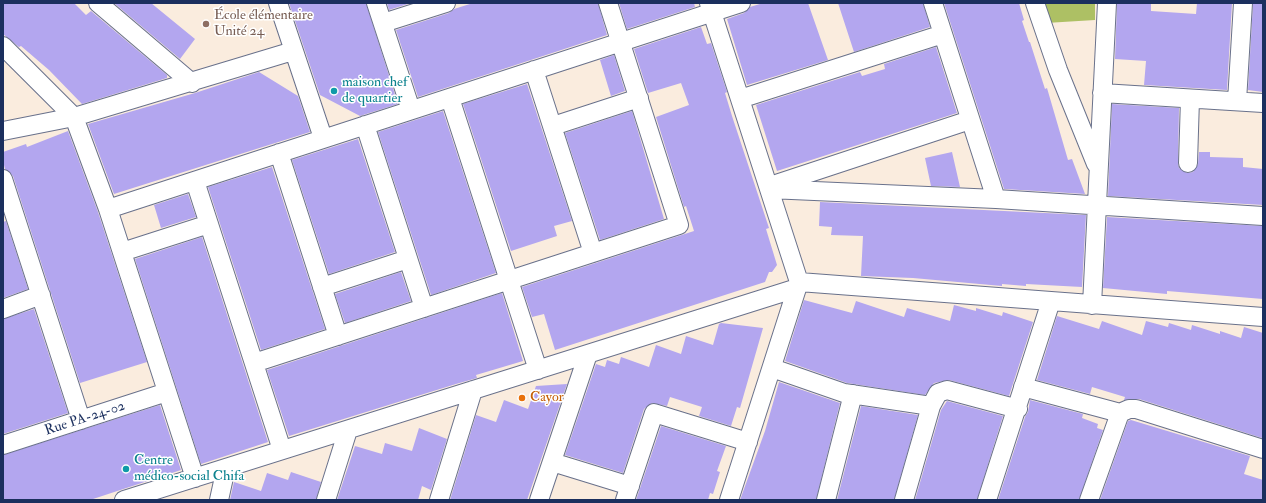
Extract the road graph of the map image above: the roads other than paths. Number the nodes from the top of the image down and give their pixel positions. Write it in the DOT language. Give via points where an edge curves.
graph roads {
  1 [pos="98,3"];
  2 [pos="278,3"];
  3 [pos="376,3"];
  4 [pos="446,3"];
  5 [pos="608,3"];
  6 [pos="741,3"];
  7 [pos="933,3"];
  8 [pos="1035,3"];
  9 [pos="1108,3"];
  10 [pos="1243,3"];
  11 [pos="422,7"];
  12 [pos="711,8"];
  13 [pos="383,24"];
  14 [pos="943,34"];
  15 [pos="620,42"];
  16 [pos="3,46"];
  17 [pos="293,51"];
  18 [pos="534,70"];
  19 [pos="192,83"];
  20 [pos="1102,93"];
  21 [pos="450,98"];
  22 [pos="638,98"];
  23 [pos="740,99"];
  24 [pos="1190,99"];
  25 [pos="1237,101"];
  26 [pos="1263,103"];
  27 [pos="411,110"];
  28 [pos="74,117"];
  29 [pos="970,120"];
  30 [pos="365,125"];
  31 [pos="553,126"];
  32 [pos="3,132"];
  33 [pos="323,138"];
  34 [pos="279,153"];
  35 [pos="1188,163"];
  36 [pos="1098,168"];
  37 [pos="3,179"];
  38 [pos="195,181"];
  39 [pos="768,187"];
  40 [pos="996,199"];
  41 [pos="1096,205"];
  42 [pos="108,209"];
  43 [pos="1263,216"];
  44 [pos="208,224"];
  45 [pos="122,252"];
  46 [pos="593,253"];
  47 [pos="408,259"];
  48 [pos="509,280"];
  49 [pos="798,285"];
  50 [pos="322,287"];
  51 [pos="41,295"];
  52 [pos="1051,301"];
  53 [pos="1092,305"];
  54 [pos="424,308"];
  55 [pos="3,309"];
  56 [pos="1263,317"];
  57 [pos="338,336"];
  58 [pos="588,354"];
  59 [pos="254,363"];
  60 [pos="772,368"];
  61 [pos="538,370"];
  62 [pos="1023,388"];
  63 [pos="473,390"];
  64 [pos="167,392"];
  65 [pos="853,394"];
  66 [pos="931,406"];
  67 [pos="1018,408"];
  68 [pos="1120,413"];
  69 [pos="81,420"];
  70 [pos="348,430"];
  71 [pos="748,442"];
  72 [pos="3,445"];
  73 [pos="1263,449"];
  74 [pos="282,450"];
  75 [pos="552,462"];
  76 [pos="226,468"];
  77 [pos="195,478"];
  78 [pos="627,493"];
  79 [pos="124,500"];
  80 [pos="219,500"];
  81 [pos="326,500"];
  82 [pos="439,500"];
  83 [pos="539,500"];
  84 [pos="729,500"];
  85 [pos="826,500"];
  86 [pos="904,500"];
  87 [pos="987,500"];
  88 [pos="1089,500"];
  1 -- 19 [label="street"];
  2 -- 17 [label="street"];
  3 -- 13 [label="street"];
  4 -- 11 [label="street"];
  5 -- 15 [label="street"];
  6 -- 12 [label="street"];
  7 -- 14 [label="street"];
  8 -- 36 [label="street" via="1058,70"];
  9 -- 20 [label="street"];
  10 -- 25 [label="street"];
  11 -- 13 [label="street"];
  12 -- 15 [label="street"];
  12 -- 23 [label="street"];
  13 -- 27 [label="street"];
  14 -- 23 [label="street"];
  14 -- 29 [label="street"];
  15 -- 18 [label="street"];
  15 -- 22 [label="street"];
  16 -- 28 [label="street"];
  17 -- 19 [label="street"];
  17 -- 33 [label="street"];
  18 -- 21 [label="street"];
  18 -- 31 [label="street"];
  19 -- 28 [label="street"];
  20 -- 24 [label="street"];
  20 -- 36 [label="street"];
  21 -- 27 [label="street"];
  21 -- 48 [label="street"];
  22 -- 31 [label="street"];
  22 -- 46 [label="street" via="679,225"];
  23 -- 39 [label="street"];
  24 -- 25 [label="street"];
  24 -- 35 [label="street"];
  25 -- 26 [label="street"];
  27 -- 30 [label="street"];
  28 -- 32 [label="street"];
  28 -- 42 [label="street"];
  29 -- 39 [label="street"];
  29 -- 40 [label="street"];
  30 -- 33 [label="street"];
  30 -- 47 [label="street"];
  31 -- 46 [label="street"];
  33 -- 34 [label="street"];
  34 -- 38 [label="street"];
  34 -- 50 [label="street"];
  36 -- 41 [label="street"];
  37 -- 51 [label="street"];
  38 -- 42 [label="street"];
  38 -- 44 [label="street"];
  39 -- 40 [label="street"];
  39 -- 49 [label="street"];
  40 -- 41 [label="street"];
  41 -- 43 [label="street"];
  41 -- 53 [label="street"];
  42 -- 45 [label="street"];
  44 -- 45 [label="street"];
  44 -- 59 [label="street"];
  45 -- 64 [label="street"];
  46 -- 48 [label="street"];
  47 -- 50 [label="street"];
  47 -- 54 [label="street"];
  48 -- 54 [label="street"];
  48 -- 61 [label="street"];
  49 -- 52 [label="street"];
  49 -- 58 [label="street"];
  49 -- 60 [label="street"];
  50 -- 57 [label="street"];
  51 -- 55 [label="street"];
  51 -- 69 [label="street"];
  52 -- 53 [label="street"];
  52 -- 62 [label="street"];
  53 -- 56 [label="street"];
  54 -- 57 [label="street"];
  57 -- 59 [label="street"];
  58 -- 61 [label="street"];
  58 -- 75 [label="street"];
  59 -- 74 [label="street"];
  60 -- 65 [label="street"];
  60 -- 71 [label="street"];
  61 -- 63 [label="street"];
  62 -- 67 [label="street"];
  62 -- 68 [label="street"];
  63 -- 70 [label="street"];
  63 -- 82 [label="street"];
  64 -- 69 [label="street, Rue PA-24-02"];
  64 -- 77 [label="street"];
  65 -- 66 [label="street"];
  65 -- 85 [label="street"];
  66 -- 67 [label="street" via="938,393 947,390"];
  66 -- 86 [label="street"];
  67 -- 87 [label="street"];
  68 -- 73 [label="street" via="1136,409"];
  68 -- 88 [label="street"];
  69 -- 72 [label="street, Rue PA-24-02"];
  70 -- 74 [label="street"];
  70 -- 81 [label="street"];
  71 -- 78 [label="street" via="654,413"];
  71 -- 84 [label="street"];
  74 -- 76 [label="street"];
  75 -- 78 [label="street"];
  75 -- 83 [label="street"];
  76 -- 77 [label="street"];
  76 -- 80 [label="street"];
  77 -- 79 [label="street"];
}
